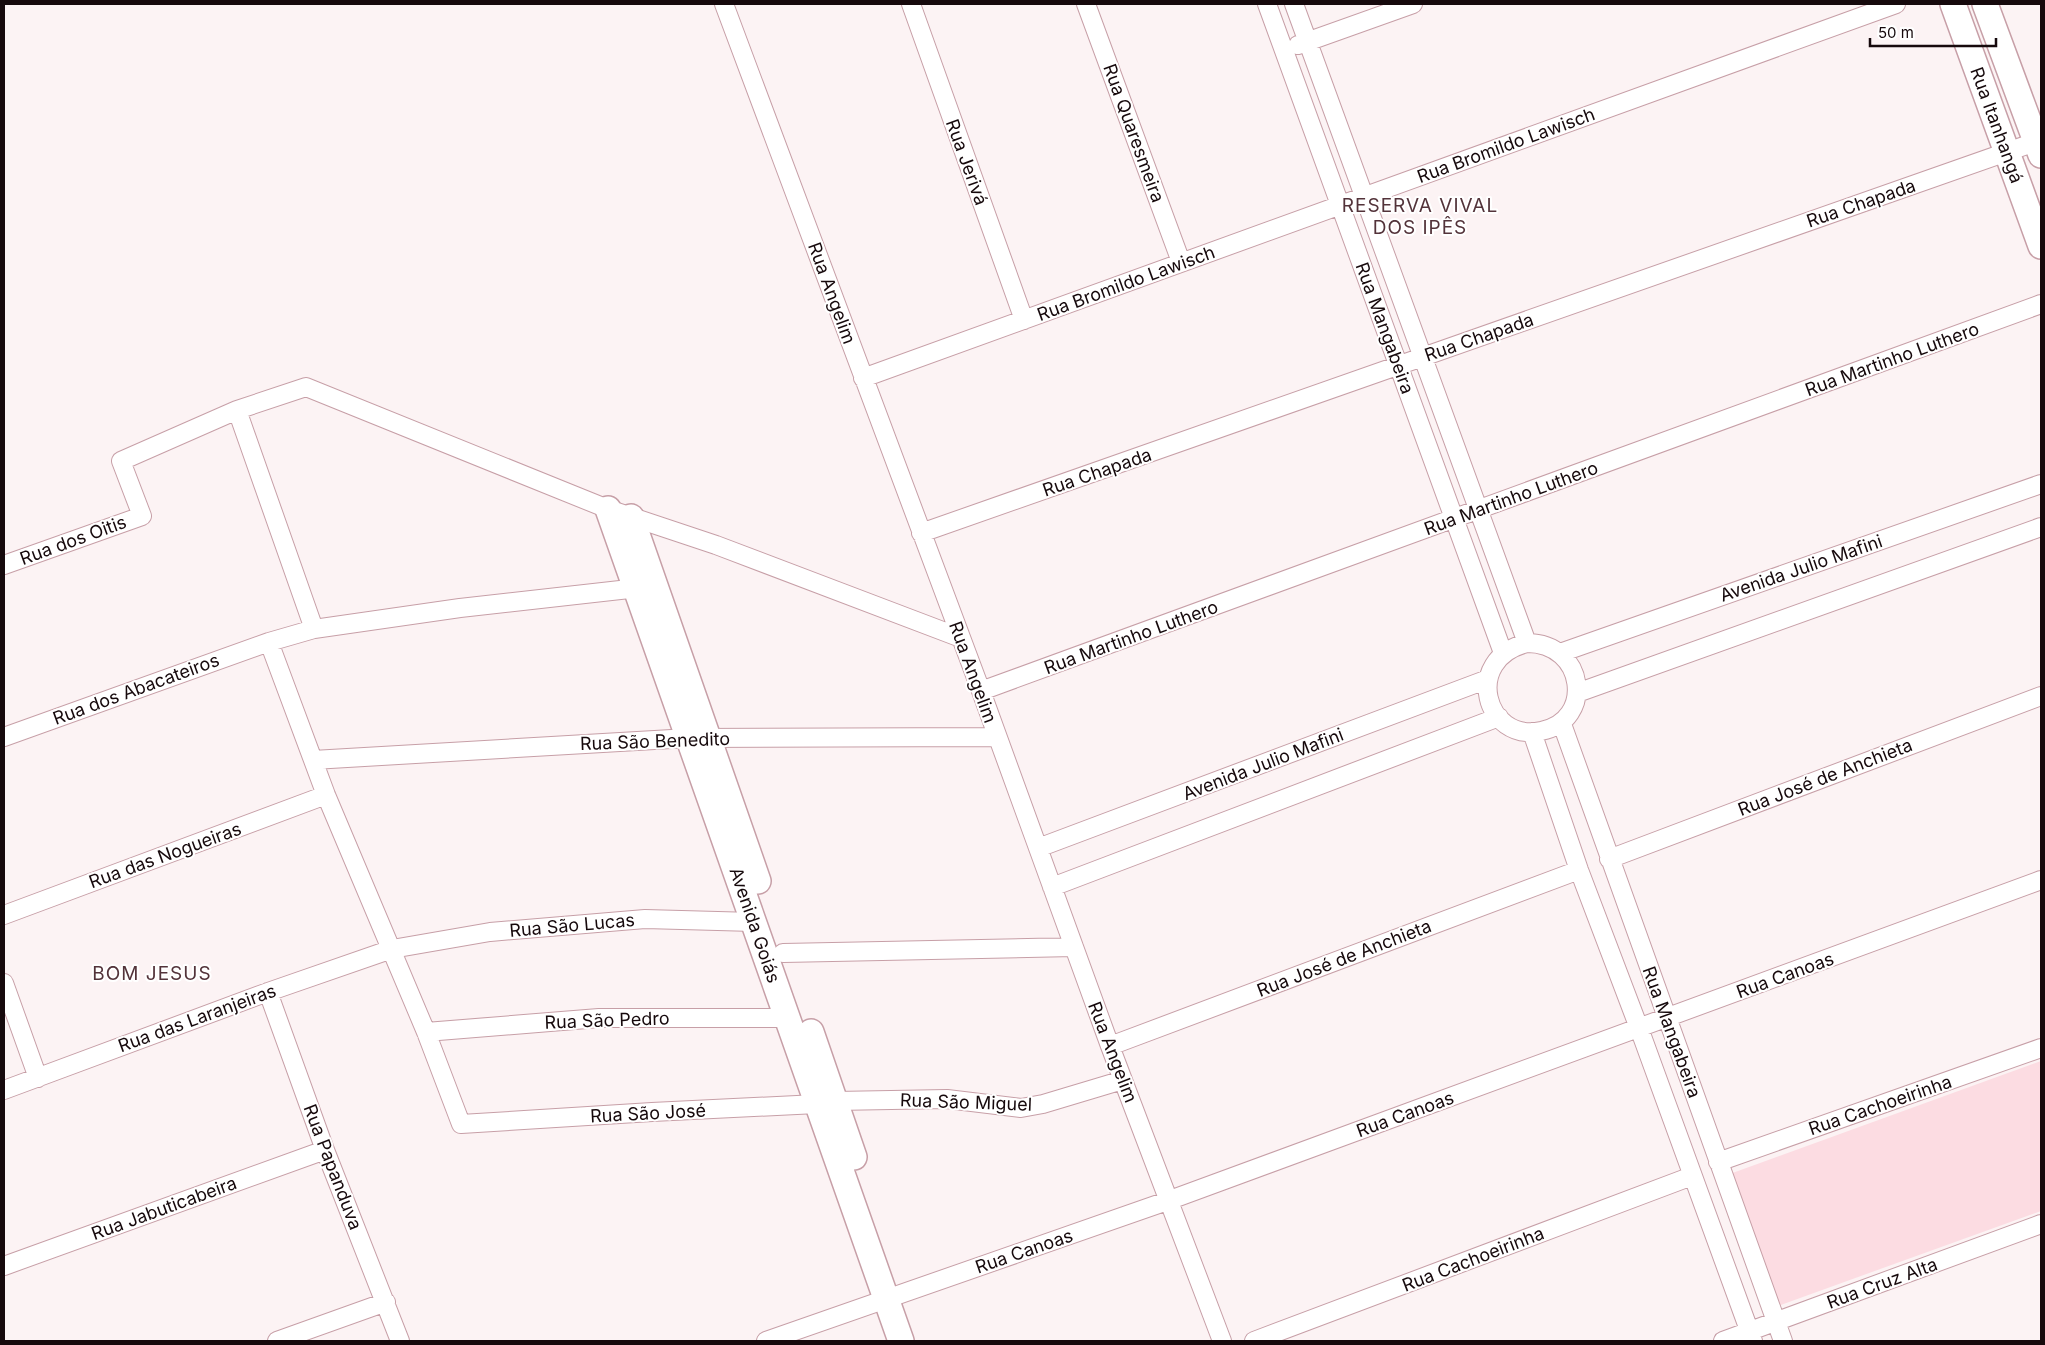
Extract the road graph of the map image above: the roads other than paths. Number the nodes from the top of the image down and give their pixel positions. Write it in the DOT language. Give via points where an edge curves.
graph roads {
  1 [pos="724,4"];
  2 [pos="911,4"];
  3 [pos="1086,4"];
  4 [pos="1267,4"];
  5 [pos="1294,4"];
  6 [pos="1413,4"];
  7 [pos="1896,4"];
  8 [pos="1952,4"];
  9 [pos="1985,4"];
  10 [pos="1308,42"];
  11 [pos="1284,50"];
  12 [pos="2040,145"];
  13 [pos="2006,152"];
  14 [pos="1364,196"];
  15 [pos="1340,205"];
  16 [pos="2041,246"];
  17 [pos="1181,262"];
  18 [pos="2041,304"];
  19 [pos="1024,320"];
  20 [pos="1423,357"];
  21 [pos="1398,365"];
  22 [pos="863,378"];
  23 [pos="237,410"];
  24 [pos="2041,484"];
  25 [pos="1479,510"];
  26 [pos="620,513"];
  27 [pos="1454,518"];
  28 [pos="2041,527"];
  29 [pos="921,533"];
  30 [pos="4,565"];
  31 [pos="646,587"];
  32 [pos="314,629"];
  33 [pos="961,638"];
  34 [pos="269,642"];
  35 [pos="1527,643"];
  36 [pos="1560,652"];
  37 [pos="1503,653"];
  38 [pos="1488,679"];
  39 [pos="981,691"];
  40 [pos="1577,693"];
  41 [pos="2041,696"];
  42 [pos="1499,717"];
  43 [pos="1562,724"];
  44 [pos="1532,732"];
  45 [pos="4,737"];
  46 [pos="997,737"];
  47 [pos="699,738"];
  48 [pos="313,760"];
  49 [pos="326,795"];
  50 [pos="1038,848"];
  51 [pos="1609,859"];
  52 [pos="1579,870"];
  53 [pos="2041,880"];
  54 [pos="1052,886"];
  55 [pos="4,915"];
  56 [pos="754,922"];
  57 [pos="1074,947"];
  58 [pos="392,949"];
  59 [pos="783,953"];
  60 [pos="4,982"];
  61 [pos="268,992"];
  62 [pos="788,1018"];
  63 [pos="1668,1018"];
  64 [pos="1639,1028"];
  65 [pos="426,1032"];
  66 [pos="1110,1046"];
  67 [pos="2041,1048"];
  68 [pos="38,1078"];
  69 [pos="1124,1080"];
  70 [pos="4,1090"];
  71 [pos="826,1103"];
  72 [pos="325,1150"];
  73 [pos="1718,1162"];
  74 [pos="1692,1176"];
  75 [pos="1170,1200"];
  76 [pos="2041,1224"];
  77 [pos="4,1266"];
  78 [pos="894,1296"];
  79 [pos="386,1302"];
  80 [pos="1776,1322"];
  81 [pos="1751,1336"];
  82 [pos="277,1341"];
  83 [pos="400,1341"];
  84 [pos="766,1341"];
  85 [pos="902,1341"];
  86 [pos="918,1341"];
  87 [pos="1222,1341"];
  88 [pos="1254,1341"];
  89 [pos="1723,1341"];
  90 [pos="1783,1341"];
  1 -- 22 [label="street, Rua Angelim"];
  2 -- 19 [label="street, Rua Jerivá"];
  3 -- 17 [label="street, Rua Quaresmeira"];
  4 -- 11 [label="street, Rua Mangabeira"];
  5 -- 10 [label="street, Rua Mangabeira"];
  6 -- 10 [label="street"];
  7 -- 14 [label="street, Rua Bromildo Lawisch"];
  8 -- 13 [label="street, Rua Itanhangá"];
  9 -- 12 [label="street, Rua Itanhangá"];
  10 -- 11 [label="street"];
  10 -- 14 [label="street, Rua Mangabeira"];
  11 -- 15 [label="street, Rua Mangabeira"];
  12 -- 13 [label="street, Rua Chapada"];
  13 -- 16 [label="street, Rua Itanhangá"];
  13 -- 20 [label="street, Rua Chapada"];
  14 -- 15 [label="street, Rua Bromildo Lawisch"];
  14 -- 20 [label="street, Rua Mangabeira"];
  15 -- 17 [label="street, Rua Bromildo Lawisch"];
  15 -- 21 [label="street, Rua Mangabeira"];
  17 -- 19 [label="street, Rua Bromildo Lawisch"];
  18 -- 25 [label="street, Rua Martinho Luthero"];
  19 -- 22 [label="street, Rua Bromildo Lawisch"];
  20 -- 21 [label="street, Rua Chapada"];
  20 -- 25 [label="street, Rua Mangabeira"];
  21 -- 27 [label="street, Rua Mangabeira"];
  21 -- 29 [label="street, Rua Chapada"];
  22 -- 29 [label="street, Rua Angelim"];
  23 -- 26 [label="street" via="306,386"];
  23 -- 30 [label="street, Rua dos Oitis" via="121,460 142,516"];
  23 -- 32 [label="street"];
  24 -- 36 [label="street, Avenida Julio Mafini"];
  25 -- 27 [label="street, Rua Martinho Luthero"];
  25 -- 35 [label="street, Rua Mangabeira"];
  26 -- 31 [label="street, Avenida Goiás"];
  26 -- 33 [label="street" via="716,544"];
  27 -- 37 [label="street, Rua Mangabeira"];
  27 -- 39 [label="street, Rua Martinho Luthero"];
  28 -- 40 [label="street"];
  29 -- 33 [label="street, Rua Angelim"];
  31 -- 32 [label="street, Rua dos Abacateiros" via="460,608"];
  31 -- 47 [label="street, Avenida Goiás"];
  32 -- 34 [label="street, Rua dos Abacateiros"];
  33 -- 39 [label="street, Rua Angelim"];
  34 -- 45 [label="street, Rua dos Abacateiros"];
  34 -- 48 [label="street"];
  35 -- 36 [label="street" via="1550,646"];
  35 -- 37 [label="street"];
  36 -- 40 [label="street" via="1576,678"];
  37 -- 38 [label="street" via="1493,665"];
  38 -- 42 [label="street" via="1487,693"];
  38 -- 50 [label="street, Avenida Julio Mafini"];
  39 -- 46 [label="street, Rua Angelim"];
  40 -- 43 [label="street"];
  41 -- 51 [label="street, Rua José de Anchieta"];
  42 -- 44 [label="street" via="1514,728"];
  42 -- 54 [label="street"];
  43 -- 44 [label="street"];
  43 -- 51 [label="street, Rua Mangabeira"];
  44 -- 52 [label="street, Rua Mangabeira"];
  46 -- 47 [label="street, Rua São Benedito"];
  46 -- 50 [label="street, Rua Angelim"];
  47 -- 48 [label="street, Rua São Benedito"];
  47 -- 56 [label="street, Avenida Goiás"];
  47 -- 59 [label="street, Avenida Goiás"];
  48 -- 49 [label="street"];
  49 -- 55 [label="street, Rua das Nogueiras"];
  49 -- 58 [label="street"];
  50 -- 54 [label="street, Rua Angelim"];
  51 -- 63 [label="street, Rua Mangabeira"];
  52 -- 64 [label="street, Rua Mangabeira"];
  52 -- 66 [label="street, Rua José de Anchieta"];
  53 -- 63 [label="street, Rua Canoas"];
  54 -- 57 [label="street, Rua Angelim"];
  56 -- 58 [label="street, Rua São Lucas" via="645,919 490,932"];
  56 -- 62 [label="street, Avenida Goiás"];
  57 -- 59 [label="street"];
  57 -- 66 [label="street, Rua Angelim"];
  58 -- 61 [label="street, Rua das Laranjeiras"];
  58 -- 65 [label="street"];
  59 -- 71 [label="street, Avenida Goiás"];
  60 -- 68 [label="street"];
  61 -- 68 [label="street, Rua das Laranjeiras"];
  61 -- 72 [label="street, Rua Papanduva"];
  62 -- 65 [label="street, Rua São Pedro" via="599,1018"];
  62 -- 71 [label="street, Avenida Goiás"];
  63 -- 64 [label="street, Rua Canoas"];
  63 -- 73 [label="street, Rua Mangabeira"];
  64 -- 74 [label="street, Rua Mangabeira"];
  64 -- 75 [label="street, Rua Canoas"];
  65 -- 71 [label="street, Rua São José" via="461,1124"];
  66 -- 69 [label="street, Rua Angelim"];
  67 -- 73 [label="street, Rua Cachoeirinha"];
  68 -- 70 [label="street, Rua das Laranjeiras"];
  69 -- 71 [label="street, Rua São Miguel" via="1021,1108 946,1099"];
  69 -- 75 [label="street, Rua Angelim"];
  71 -- 78 [label="street, Avenida Goiás"];
  72 -- 77 [label="street, Rua Jabuticabeira"];
  72 -- 79 [label="street, Rua Papanduva"];
  73 -- 80 [label="street, Rua Mangabeira"];
  74 -- 81 [label="street, Rua Mangabeira"];
  74 -- 88 [label="street, Rua Cachoeirinha"];
  75 -- 78 [label="street, Rua Canoas"];
  75 -- 87 [label="street, Rua Angelim"];
  76 -- 80 [label="street, Rua Cruz Alta"];
  78 -- 84 [label="street, Rua Canoas"];
  78 -- 85 [label="street, Avenida Goiás"];
  78 -- 86 [label="street, Avenida Goiás"];
  79 -- 82 [label="street"];
  79 -- 83 [label="street, Rua Papanduva"];
  80 -- 81 [label="street, Rua Cruz Alta"];
  80 -- 90 [label="street, Rua Mangabeira"];
  81 -- 89 [label="street, Rua Cruz Alta"];
}
